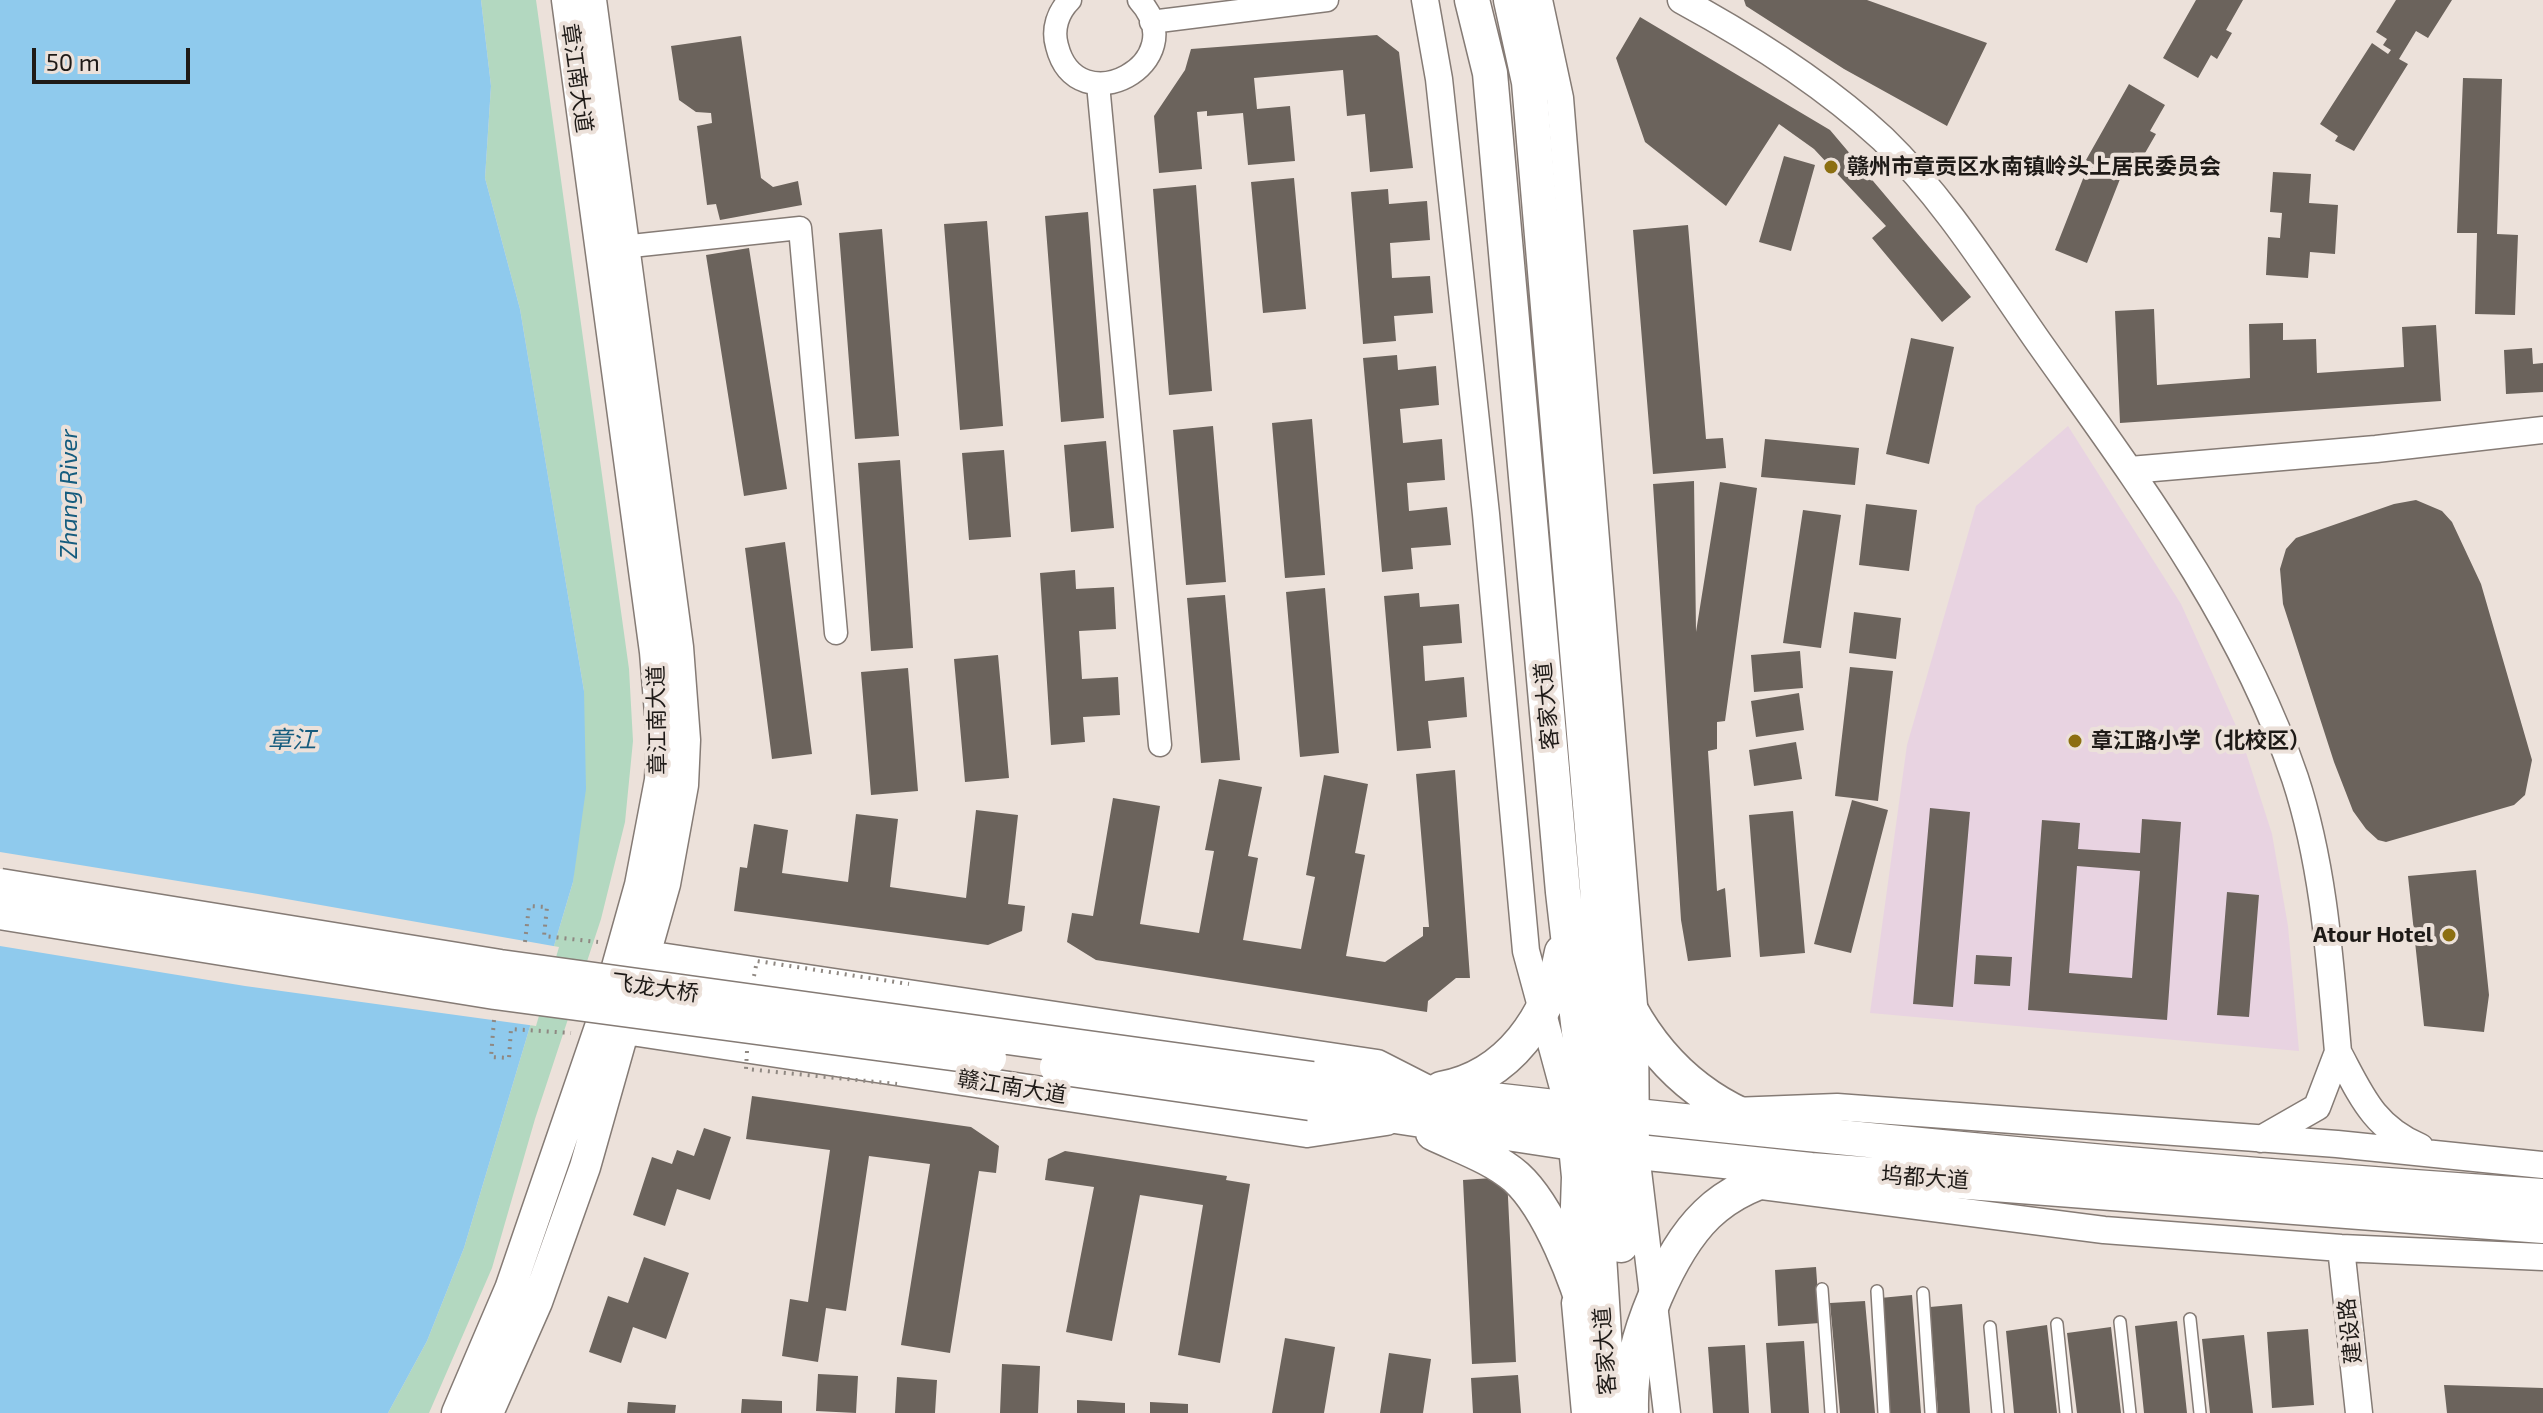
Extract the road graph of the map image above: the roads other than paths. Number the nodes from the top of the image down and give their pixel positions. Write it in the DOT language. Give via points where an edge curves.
graph roads {
  1 [pos="567,0"];
  2 [pos="591,0"];
  3 [pos="1070,0"];
  4 [pos="1139,0"];
  5 [pos="1327,0"];
  6 [pos="1425,0"];
  7 [pos="1472,0"];
  8 [pos="1511,0"];
  9 [pos="1539,0"];
  10 [pos="1681,0"];
  11 [pos="1151,22"];
  12 [pos="1098,84"];
  13 [pos="622,247"];
  14 [pos="2543,430"];
  15 [pos="2130,470"];
  16 [pos="836,633"];
  17 [pos="1160,745"];
  18 [pos="0,886"];
  19 [pos="1563,892"];
  20 [pos="0,912"];
  21 [pos="1599,921"];
  22 [pos="646,956"];
  23 [pos="1542,1014"];
  24 [pos="1635,1018"];
  25 [pos="625,1029"];
  26 [pos="2338,1052"];
  27 [pos="1311,1091"];
  28 [pos="1428,1091"];
  29 [pos="1608,1110"];
  30 [pos="1733,1111"];
  31 [pos="1400,1118"];
  32 [pos="1814,1135"];
  33 [pos="2261,1139"];
  34 [pos="1611,1149"];
  35 [pos="2438,1154"];
  36 [pos="2543,1165"];
  37 [pos="1811,1170"];
  38 [pos="1755,1185"];
  39 [pos="2543,1196"];
  40 [pos="2543,1226"];
  41 [pos="2341,1248"];
  42 [pos="2543,1257"];
  43 [pos="1571,1274"];
  44 [pos="1822,1289"];
  45 [pos="1877,1291"];
  46 [pos="1923,1293"];
  47 [pos="1652,1304"];
  48 [pos="2190,1319"];
  49 [pos="2120,1322"];
  50 [pos="2057,1324"];
  51 [pos="1990,1327"];
  52 [pos="1606,1375"];
  53 [pos="1623,1412"];
  54 [pos="457,1413"];
  55 [pos="488,1413"];
  56 [pos="1585,1413"];
  57 [pos="1667,1413"];
  58 [pos="1831,1413"];
  59 [pos="1884,1413"];
  60 [pos="1931,1413"];
  61 [pos="1998,1413"];
  62 [pos="2066,1413"];
  63 [pos="2130,1413"];
  64 [pos="2200,1413"];
  65 [pos="2359,1413"];
  1 -- 54 [label="main road, 章江南大道" via="655,652 660,780 640,885 601,1024 510,1289"];
  2 -- 13 [label="main road, 章江南大道"];
  3 -- 12 [label="street" via="1056,26 1058,52 1074,73"];
  4 -- 11 [label="street"];
  5 -- 11 [label="street"];
  6 -- 23 [label="street" via="1439,79 1484,499 1526,951"];
  7 -- 19 [label="main road, 客家大道" via="1490,73"];
  8 -- 21 [label="main road, 客家大道" via="1529,82"];
  9 -- 24 [label="street" via="1560,98"];
  10 -- 15 [label="street" via="1846,108 1883,140 1961,233"];
  11 -- 12 [label="street" via="1153,42 1143,65 1123,80"];
  12 -- 17 [label="street"];
  13 -- 16 [label="street" via="800,228"];
  13 -- 22 [label="main road, 章江南大道" via="678,647 685,740 677,829"];
  14 -- 15 [label="street"];
  15 -- 26 [label="street" via="2227,621 2295,778 2327,933"];
  18 -- 27 [label="main road, 飞龙大桥, bridge"];
  19 -- 23 [label="main road" via="1564,941"];
  19 -- 29 [label="main road, 客家大道"];
  20 -- 27 [label="main road, 飞龙大桥, bridge" via="495,992"];
  21 -- 24 [label="main road" via="1611,968"];
  21 -- 29 [label="main road, 客家大道"];
  22 -- 25 [label="main road, 章江南大道"];
  22 -- 28 [label="main road" via="1377,1065"];
  23 -- 28 [label="main road" via="1530,1034 1498,1063 1468,1080"];
  23 -- 29 [label="street"];
  24 -- 29 [label="street"];
  24 -- 30 [label="main road" via="1680,1077"];
  25 -- 31 [label="main road, 赣江南大道" via="1307,1132"];
  25 -- 55 [label="main road, 章江南大道" via="543,1287"];
  26 -- 33 [label="street" via="2317,1107"];
  26 -- 35 [label="street" via="2368,1108 2393,1136"];
  27 -- 28 [label="main road, 坞都大道"];
  27 -- 31 [label="main road, 坞都大道"];
  28 -- 29 [label="main road, 坞都大道"];
  29 -- 30 [label="street"];
  29 -- 32 [label="main road, 坞都大道"];
  29 -- 34 [label="main road, 客家大道"];
  29 -- 34 [label="street"];
  30 -- 32 [label="main road"];
  30 -- 33 [label="street" via="1837,1107"];
  31 -- 34 [label="main road, 坞都大道"];
  31 -- 43 [label="main road" via="1516,1177 1546,1218"];
  32 -- 39 [label="main road, 坞都大道"];
  33 -- 35 [label="street"];
  34 -- 37 [label="main road, 坞都大道"];
  34 -- 38 [label="street"];
  34 -- 43 [label="street" via="1575,1177"];
  34 -- 47 [label="street"];
  34 -- 52 [label="main road, 客家大道"];
  34 -- 53 [label="main road, 客家大道"];
  35 -- 36 [label="street"];
  37 -- 38 [label="main road"];
  37 -- 40 [label="main road, 坞都大道"];
  38 -- 41 [label="street" via="2104,1230"];
  38 -- 47 [label="main road" via="1707,1212 1683,1238"];
  41 -- 42 [label="street"];
  41 -- 65 [label="street, 建设路"];
  43 -- 52 [label="main road"];
  43 -- 56 [label="street"];
  44 -- 58 [label="lane"];
  45 -- 59 [label="lane"];
  46 -- 60 [label="lane"];
  47 -- 53 [label="main road"];
  47 -- 57 [label="street"];
  48 -- 64 [label="lane"];
  49 -- 63 [label="lane"];
  50 -- 62 [label="lane"];
  51 -- 61 [label="lane"];
  52 -- 53 [label="main road, 客家大道"];
}
